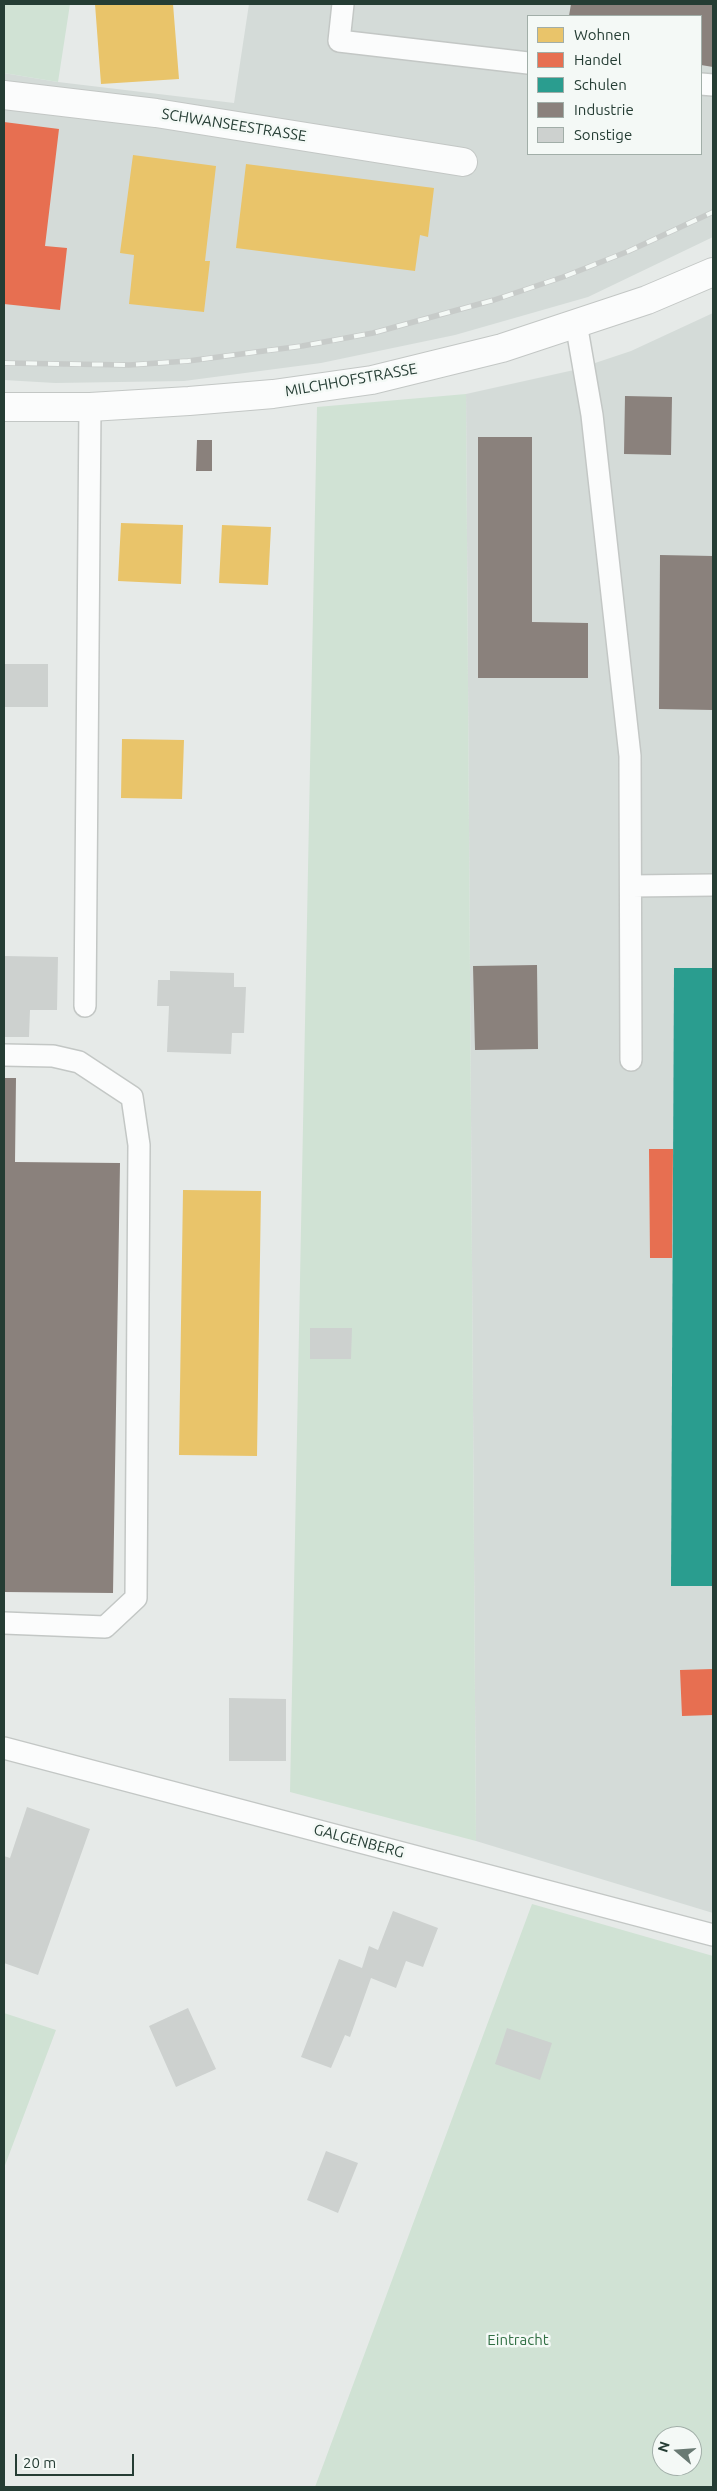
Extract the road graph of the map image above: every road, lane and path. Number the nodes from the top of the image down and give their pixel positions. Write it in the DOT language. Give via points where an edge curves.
graph roads {
  1 [pos="343,4"];
  2 [pos="527,63"];
  3 [pos="4,95"];
  4 [pos="463,162"];
  5 [pos="713,272"];
  6 [pos="576,324"];
  7 [pos="4,407"];
  8 [pos="90,408"];
  9 [pos="713,885"];
  10 [pos="632,886"];
  11 [pos="85,1006"];
  12 [pos="4,1056"];
  13 [pos="631,1060"];
  14 [pos="4,1623"];
  15 [pos="4,1748"];
  16 [pos="713,1935"];
  1 -- 2 [label="lane" via="339,41"];
  3 -- 4 [label="street, SCHWANSEESTRASSE" via="156,113"];
  5 -- 6 [label="street, MILCHHOFSTRASSE" via="647,300"];
  6 -- 8 [label="street, MILCHHOFSTRASSE" via="502,348 372,380 273,394"];
  6 -- 10 [label="lane" via="592,415 630,756"];
  7 -- 8 [label="street, MILCHHOFSTRASSE"];
  8 -- 11 [label="lane"];
  9 -- 10 [label="lane"];
  10 -- 13 [label="lane"];
  12 -- 14 [label="lane" via="52,1056 79,1062 132,1097 139,1155 136,1598 105,1627"];
  15 -- 16 [label="lane, GALGENBERG"];
}
